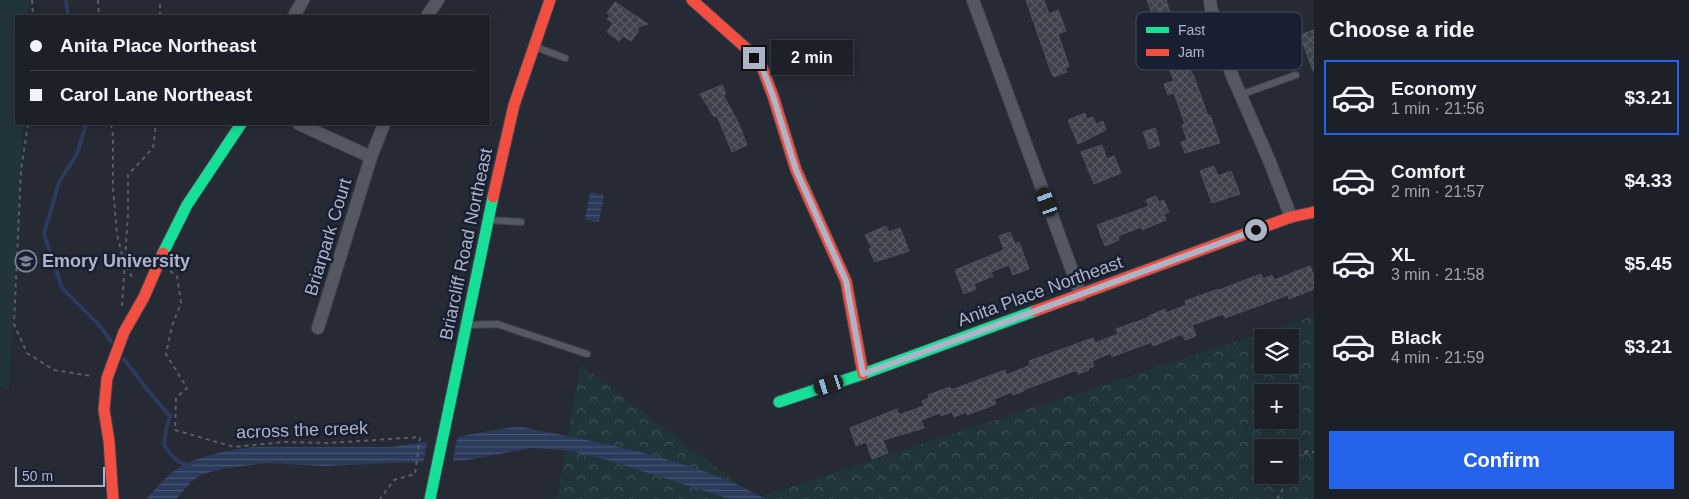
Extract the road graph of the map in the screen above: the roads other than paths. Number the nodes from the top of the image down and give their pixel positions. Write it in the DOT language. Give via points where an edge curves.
graph roads {
  1 [pos="303,0"];
  2 [pos="438,0"];
  3 [pos="550,0"];
  4 [pos="692,0"];
  5 [pos="973,0"];
  6 [pos="295,15"];
  7 [pos="428,15"];
  8 [pos="533,46"];
  9 [pos="564,58"];
  10 [pos="1230,70"];
  11 [pos="1296,75"];
  12 [pos="1240,95"];
  13 [pos="240,125"];
  14 [pos="301,125"];
  15 [pos="384,125"];
  16 [pos="371,157"];
  17 [pos="1314,212"];
  18 [pos="1291,217"];
  19 [pos="488,220"];
  20 [pos="521,222"];
  21 [pos="1080,295"];
  22 [pos="467,325"];
  23 [pos="318,328"];
  24 [pos="587,354"];
  25 [pos="863,374"];
  26 [pos="778,402"];
  27 [pos="112,499"];
  28 [pos="430,499"];
  1 -- 6 [label="street"];
  2 -- 7 [label="street"];
  3 -- 8 [label="street, Briarcliff Road Northeast"];
  4 -- 25 [label="street" via="747,49 762,67 796,170 846,281"];
  5 -- 21 [label="street"];
  8 -- 9 [label="lane"];
  8 -- 19 [label="street, Briarcliff Road Northeast" via="514,105"];
  10 -- 12 [label="street"];
  11 -- 12 [label="lane"];
  12 -- 18 [label="street"];
  13 -- 27 [label="street" via="188,205 124,332 107,378 104,410"];
  14 -- 16 [label="street"];
  15 -- 16 [label="street, Briarpark Court"];
  16 -- 23 [label="street, Briarpark Court"];
  17 -- 18 [label="street, Anita Place Northeast"];
  18 -- 21 [label="street, Anita Place Northeast"];
  19 -- 20 [label="lane"];
  19 -- 22 [label="street, Briarcliff Road Northeast"];
  21 -- 25 [label="street, Anita Place Northeast"];
  22 -- 24 [label="lane" via="497,324"];
  22 -- 28 [label="street, Briarcliff Road Northeast"];
  25 -- 26 [label="street, Anita Place Northeast"];
}
